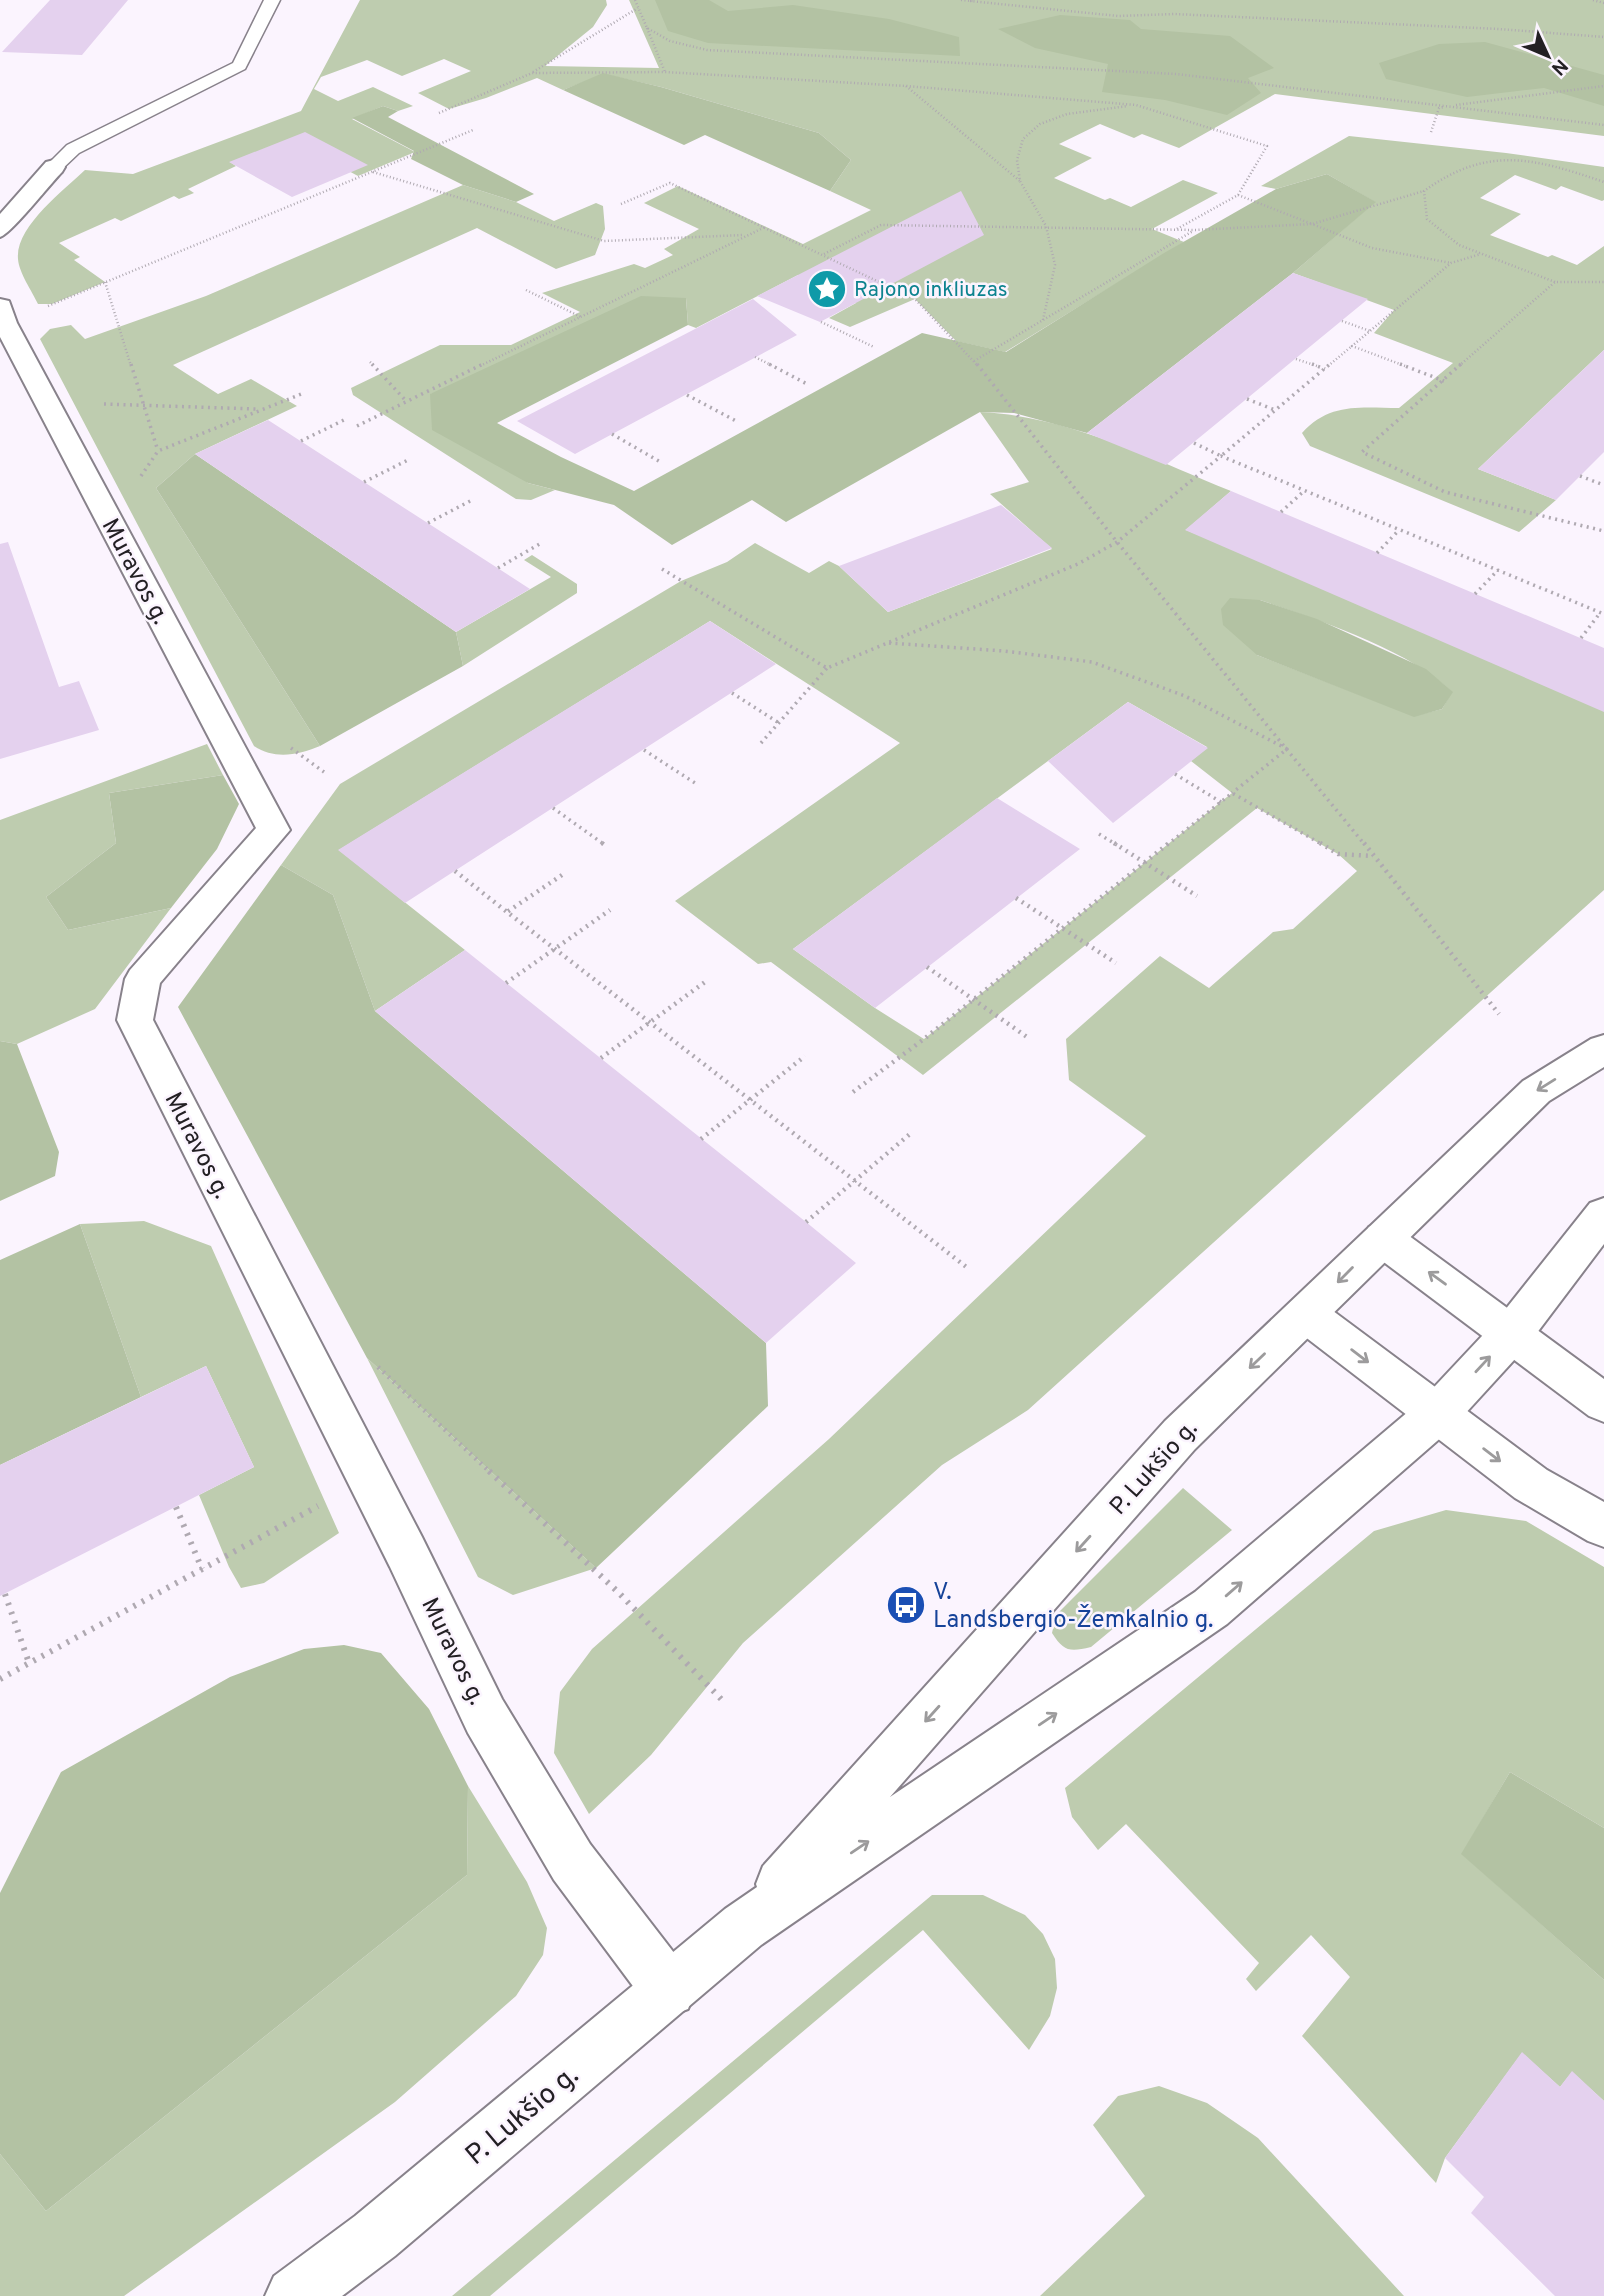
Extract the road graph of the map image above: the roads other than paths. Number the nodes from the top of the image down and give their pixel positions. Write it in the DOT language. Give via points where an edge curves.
graph roads {
  1 [pos="272,0"];
  2 [pos="54,167"];
  3 [pos="0,230"];
  4 [pos="3,315"];
  5 [pos="1604,1049"];
  6 [pos="1604,1214"];
  7 [pos="1382,1239"];
  8 [pos="1306,1314"];
  9 [pos="1512,1333"];
  10 [pos="1604,1403"];
  11 [pos="1437,1414"];
  12 [pos="1604,1526"];
  13 [pos="743,1927"];
  14 [pos="669,1990"];
  15 [pos="294,2296"];
  1 -- 2 [label="lane" via="239,66 73,149"];
  2 -- 3 [label="street"];
  4 -- 14 [label="street, Muravos g." via="273,830 144,979 135,1020 485,1716 572,1862"];
  5 -- 7 [label="street, P. Lukšio g., one-way" via="1536,1091"];
  6 -- 9 [label="street, P. Lukšio g."];
  7 -- 8 [label="street, P. Lukšio g., one-way"];
  9 -- 7 [label="street, one-way"];
  8 -- 11 [label="street, one-way"];
  8 -- 13 [label="street, P. Lukšio g., one-way" via="1180,1435"];
  9 -- 10 [label="street"];
  11 -- 9 [label="street, P. Lukšio g., one-way"];
  11 -- 12 [label="street, one-way" via="1531,1484"];
  13 -- 11 [label="street, P. Lukšio g., one-way" via="1211,1608"];
  13 -- 14 [label="street, P. Lukšio g."];
  14 -- 15 [label="street, P. Lukšio g." via="375,2236"];
}
